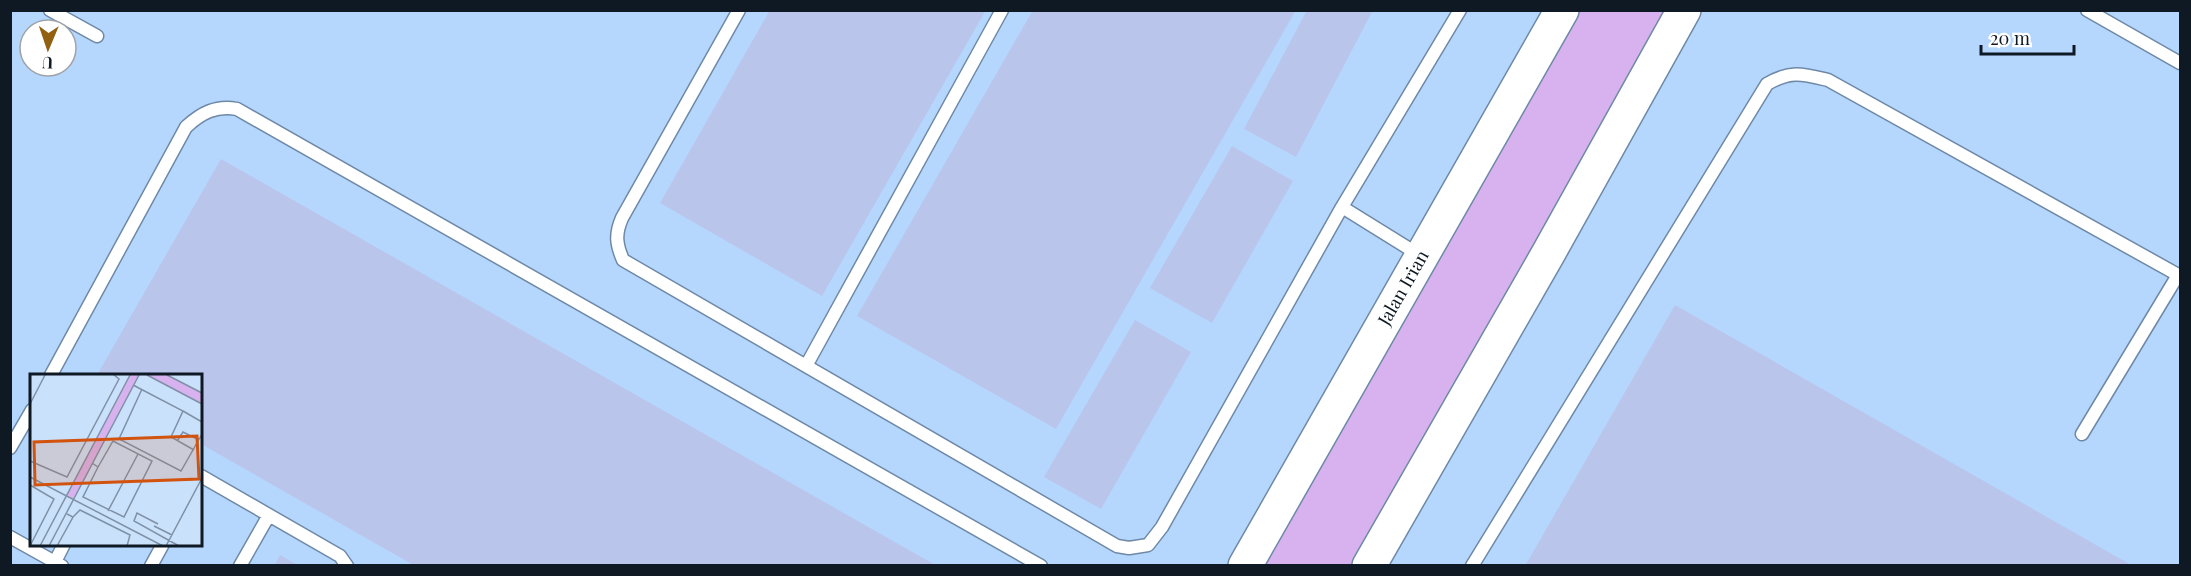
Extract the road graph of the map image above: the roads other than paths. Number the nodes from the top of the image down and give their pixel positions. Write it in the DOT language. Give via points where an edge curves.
graph roads {
  1 [pos="50,10"];
  2 [pos="739,10"];
  3 [pos="1002,10"];
  4 [pos="1460,10"];
  5 [pos="1562,10"];
  6 [pos="1684,10"];
  7 [pos="2087,10"];
  8 [pos="97,36"];
  9 [pos="2181,63"];
  10 [pos="1342,207"];
  11 [pos="1421,256"];
  12 [pos="2179,275"];
  13 [pos="806,366"];
  14 [pos="52,374"];
  15 [pos="30,413"];
  16 [pos="2082,434"];
  17 [pos="10,448"];
  18 [pos="202,477"];
  19 [pos="269,515"];
  20 [pos="10,537"];
  21 [pos="64,546"];
  22 [pos="162,546"];
  23 [pos="59,564"];
  24 [pos="151,566"];
  25 [pos="240,566"];
  26 [pos="347,566"];
  27 [pos="1041,566"];
  28 [pos="1245,566"];
  29 [pos="1369,566"];
  30 [pos="1472,566"];
  1 -- 8 [label="lane"];
  2 -- 13 [label="lane" via="622,218 616,240 623,260"];
  3 -- 13 [label="lane"];
  4 -- 10 [label="lane"];
  5 -- 11 [label="street, Jalan Irian"];
  6 -- 29 [label="street"];
  7 -- 9 [label="lane"];
  10 -- 11 [label="lane"];
  10 -- 13 [label="lane" via="1162,527 1148,544 1140,547 1118,546"];
  11 -- 28 [label="street, Jalan Irian"];
  12 -- 16 [label="lane"];
  12 -- 30 [label="lane" via="1828,80 1799,73 1780,76 1767,84"];
  14 -- 27 [label="lane" via="186,127 209,110 237,108"];
  15 -- 17 [label="lane"];
  18 -- 19 [label="lane"];
  19 -- 25 [label="lane"];
  19 -- 26 [label="lane" via="340,556"];
  20 -- 23 [label="lane"];
  21 -- 23 [label="lane"];
  22 -- 24 [label="lane"];
}
